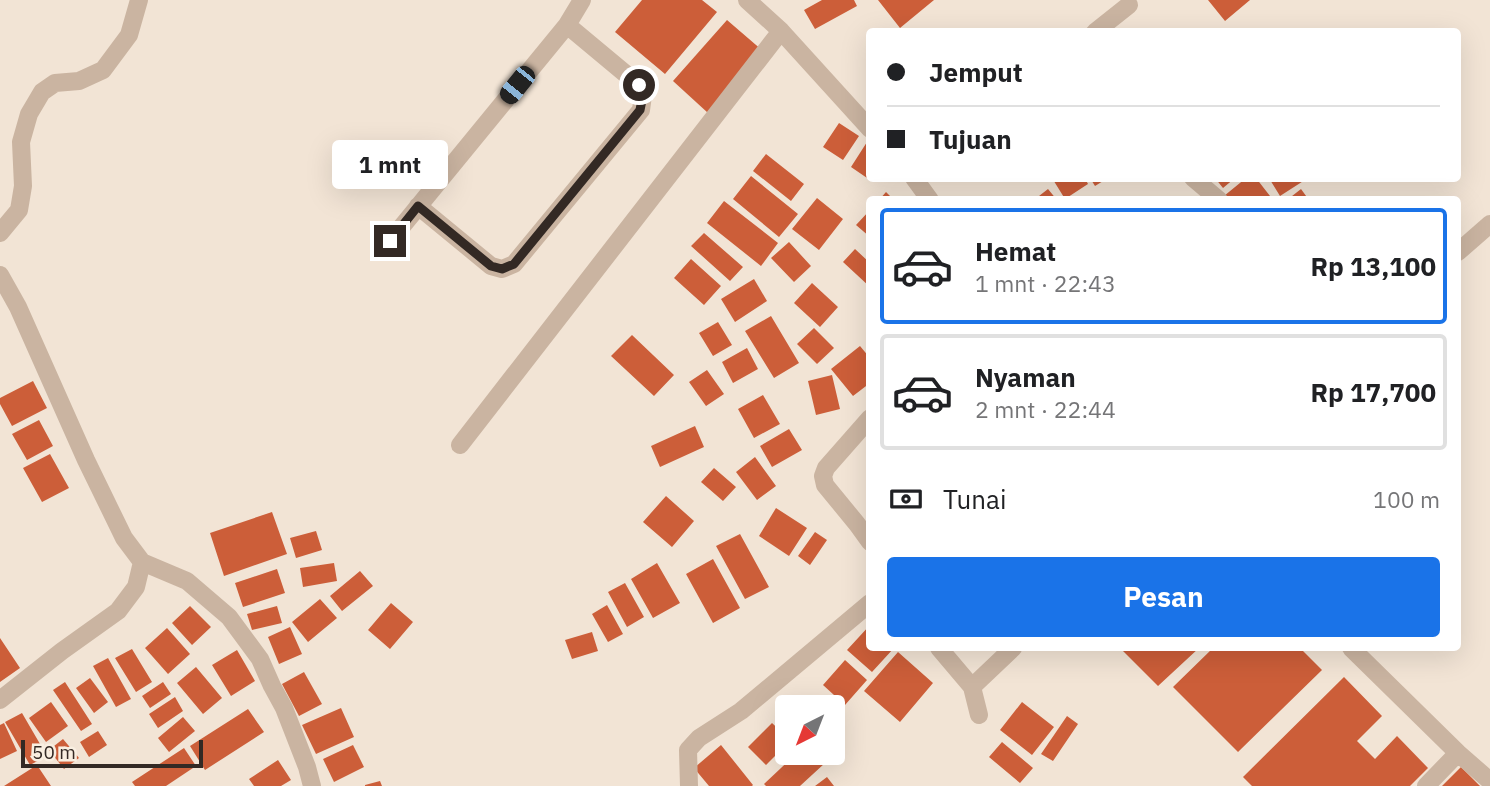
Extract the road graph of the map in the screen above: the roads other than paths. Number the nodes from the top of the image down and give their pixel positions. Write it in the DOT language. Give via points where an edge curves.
graph roads {
  1 [pos="139,0"];
  2 [pos="582,0"];
  3 [pos="747,0"];
  4 [pos="1129,5"];
  5 [pos="567,25"];
  6 [pos="1100,28"];
  7 [pos="781,31"];
  8 [pos="866,125"];
  9 [pos="916,182"];
  10 [pos="1197,182"];
  11 [pos="927,196"];
  12 [pos="1214,196"];
  13 [pos="418,206"];
  14 [pos="1490,224"];
  15 [pos="0,233"];
  16 [pos="390,241"];
  17 [pos="1461,249"];
  18 [pos="0,275"];
  19 [pos="866,423"];
  20 [pos="460,445"];
  21 [pos="866,536"];
  22 [pos="142,562"];
  23 [pos="866,606"];
  24 [pos="942,651"];
  25 [pos="1010,651"];
  26 [pos="1354,651"];
  27 [pos="972,687"];
  28 [pos="0,699"];
  29 [pos="979,715"];
  30 [pos="1458,753"];
  31 [pos="1490,780"];
  32 [pos="312,786"];
  33 [pos="689,786"];
  34 [pos="1426,786"];
  1 -- 15 [label="street" via="129,35 103,71 79,81 55,83 42,92 21,142 19,210"];
  2 -- 5 [label="street"];
  3 -- 7 [label="street"];
  4 -- 6 [label="street"];
  5 -- 13 [label="street"];
  5 -- 13 [label="street" via="639,85 643,95 640,110 514,264 502,269 491,266"];
  7 -- 8 [label="street"];
  7 -- 20 [label="street"];
  9 -- 11 [label="street"];
  10 -- 12 [label="street"];
  13 -- 16 [label="street"];
  14 -- 17 [label="street"];
  18 -- 22 [label="street" via="124,538"];
  19 -- 21 [label="street" via="823,476 825,485"];
  22 -- 28 [label="street" via="136,587 118,611"];
  22 -- 32 [label="street" via="187,581 229,617 260,659 284,708"];
  23 -- 33 [label="street" via="741,711 699,738 688,750"];
  24 -- 27 [label="street"];
  25 -- 27 [label="street"];
  26 -- 30 [label="street"];
  27 -- 29 [label="street"];
  30 -- 31 [label="street"];
  30 -- 34 [label="street"];
}
